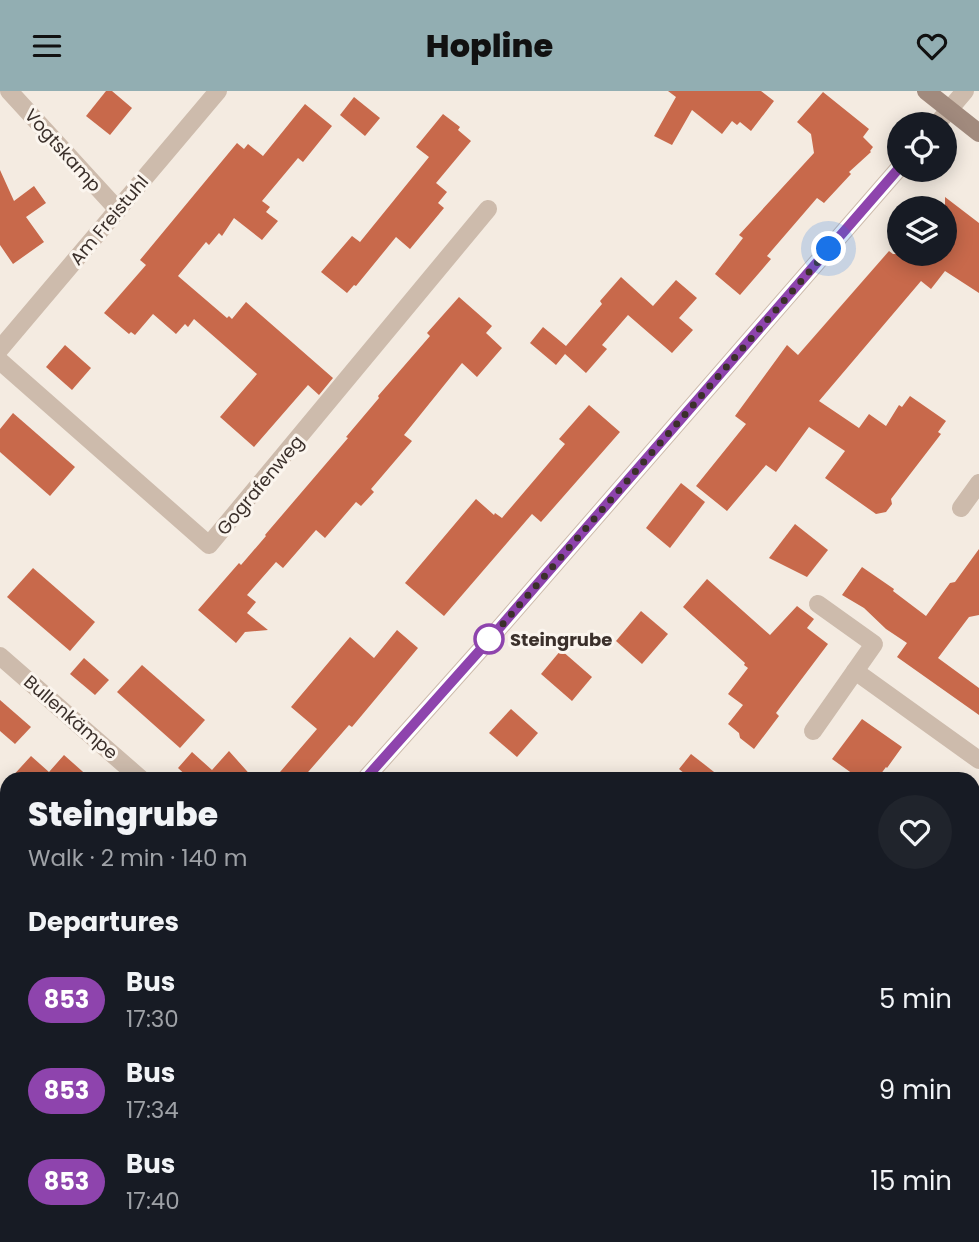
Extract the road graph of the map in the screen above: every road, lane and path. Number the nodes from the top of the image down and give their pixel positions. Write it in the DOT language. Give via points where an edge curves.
graph roads {
  1 [pos="9,91"];
  2 [pos="218,91"];
  3 [pos="926,91"];
  4 [pos="965,91"];
  5 [pos="949,110"];
  6 [pos="979,133"];
  7 [pos="887,182"];
  8 [pos="488,209"];
  9 [pos="118,210"];
  10 [pos="0,349"];
  11 [pos="0,361"];
  12 [pos="979,482"];
  13 [pos="961,507"];
  14 [pos="818,604"];
  15 [pos="0,656"];
  16 [pos="855,671"];
  17 [pos="813,731"];
  18 [pos="979,760"];
  19 [pos="133,772"];
  20 [pos="371,772"];
  1 -- 9 [label="street, Vogtskamp"];
  2 -- 9 [label="street, Am Freistuhl"];
  3 -- 5 [label="street"];
  4 -- 5 [label="street"];
  5 -- 6 [label="street"];
  7 -- 20 [label="street"];
  8 -- 11 [label="street, Gografenweg" via="209,545"];
  9 -- 10 [label="street, Am Freistuhl"];
  12 -- 13 [label="street"];
  14 -- 16 [label="street" via="873,645"];
  15 -- 19 [label="street, Bullenkämpe"];
  16 -- 17 [label="street"];
  16 -- 18 [label="street"];
}
